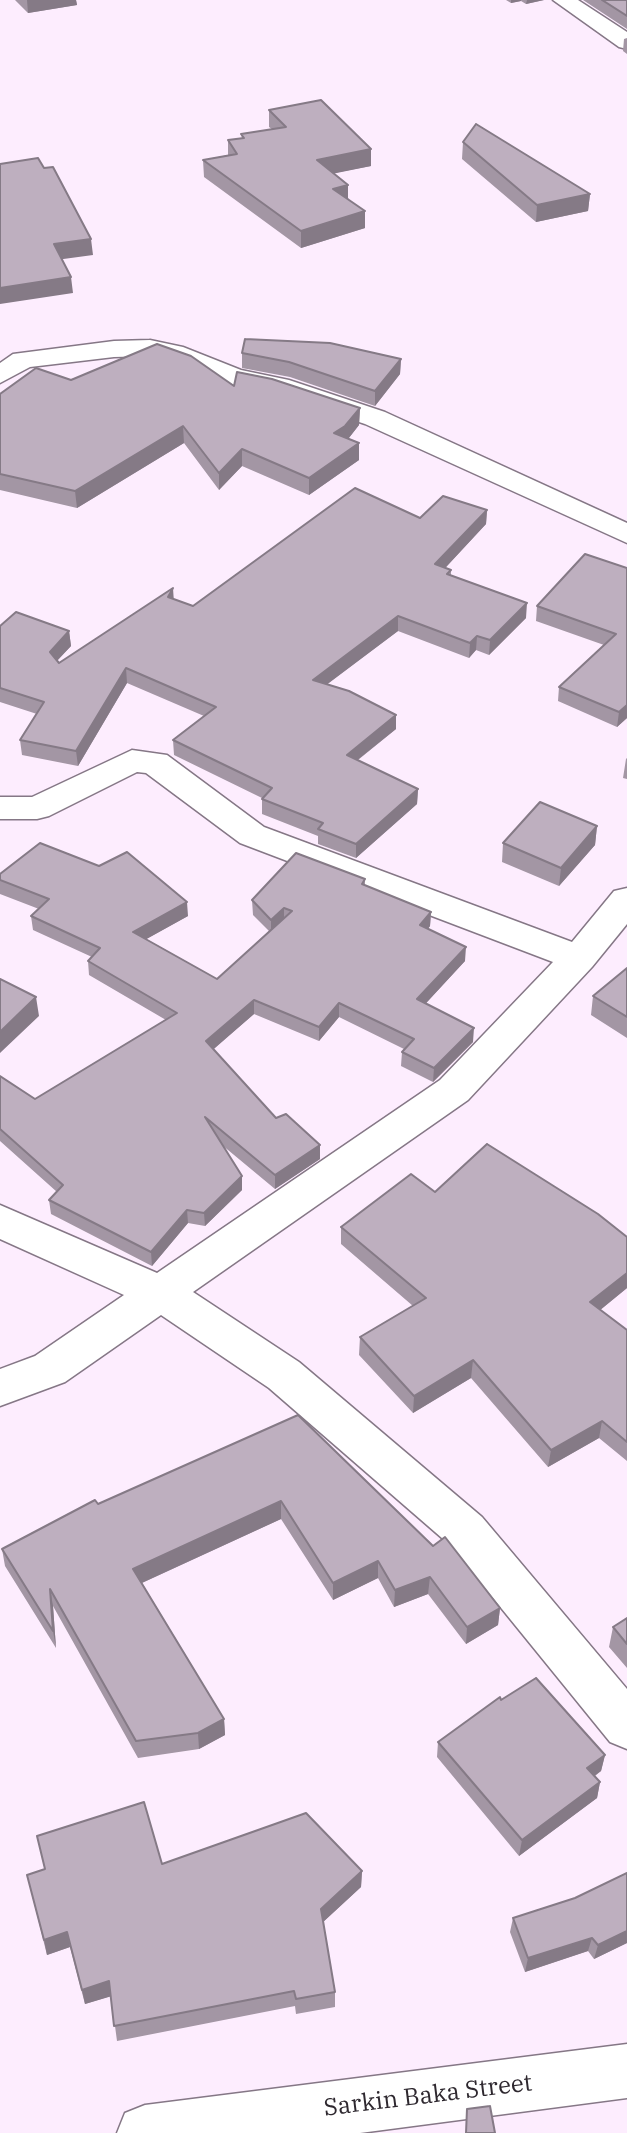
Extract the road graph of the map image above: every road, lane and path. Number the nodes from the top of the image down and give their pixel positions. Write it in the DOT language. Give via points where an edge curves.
graph roads {
  1 [pos="564,0"];
  2 [pos="627,42"];
  3 [pos="0,375"];
  4 [pos="627,534"];
  5 [pos="0,808"];
  6 [pos="627,900"];
  7 [pos="579,958"];
  8 [pos="0,1221"];
  9 [pos="161,1293"];
  10 [pos="0,1388"];
  11 [pos="627,1726"];
  12 [pos="627,2071"];
  13 [pos="145,2133"];
  1 -- 2 [label="street"];
  3 -- 4 [label="street" via="23,360 114,349 173,353 234,377 279,386 375,418"];
  5 -- 7 [label="street" via="37,808 132,761 155,763 252,835"];
  6 -- 7 [label="street"];
  7 -- 9 [label="street" via="454,1090"];
  8 -- 9 [label="street"];
  9 -- 10 [label="street" via="50,1369"];
  9 -- 11 [label="street" via="284,1375 466,1531"];
  12 -- 13 [label="street, Sarkin Baka Street"];
}
